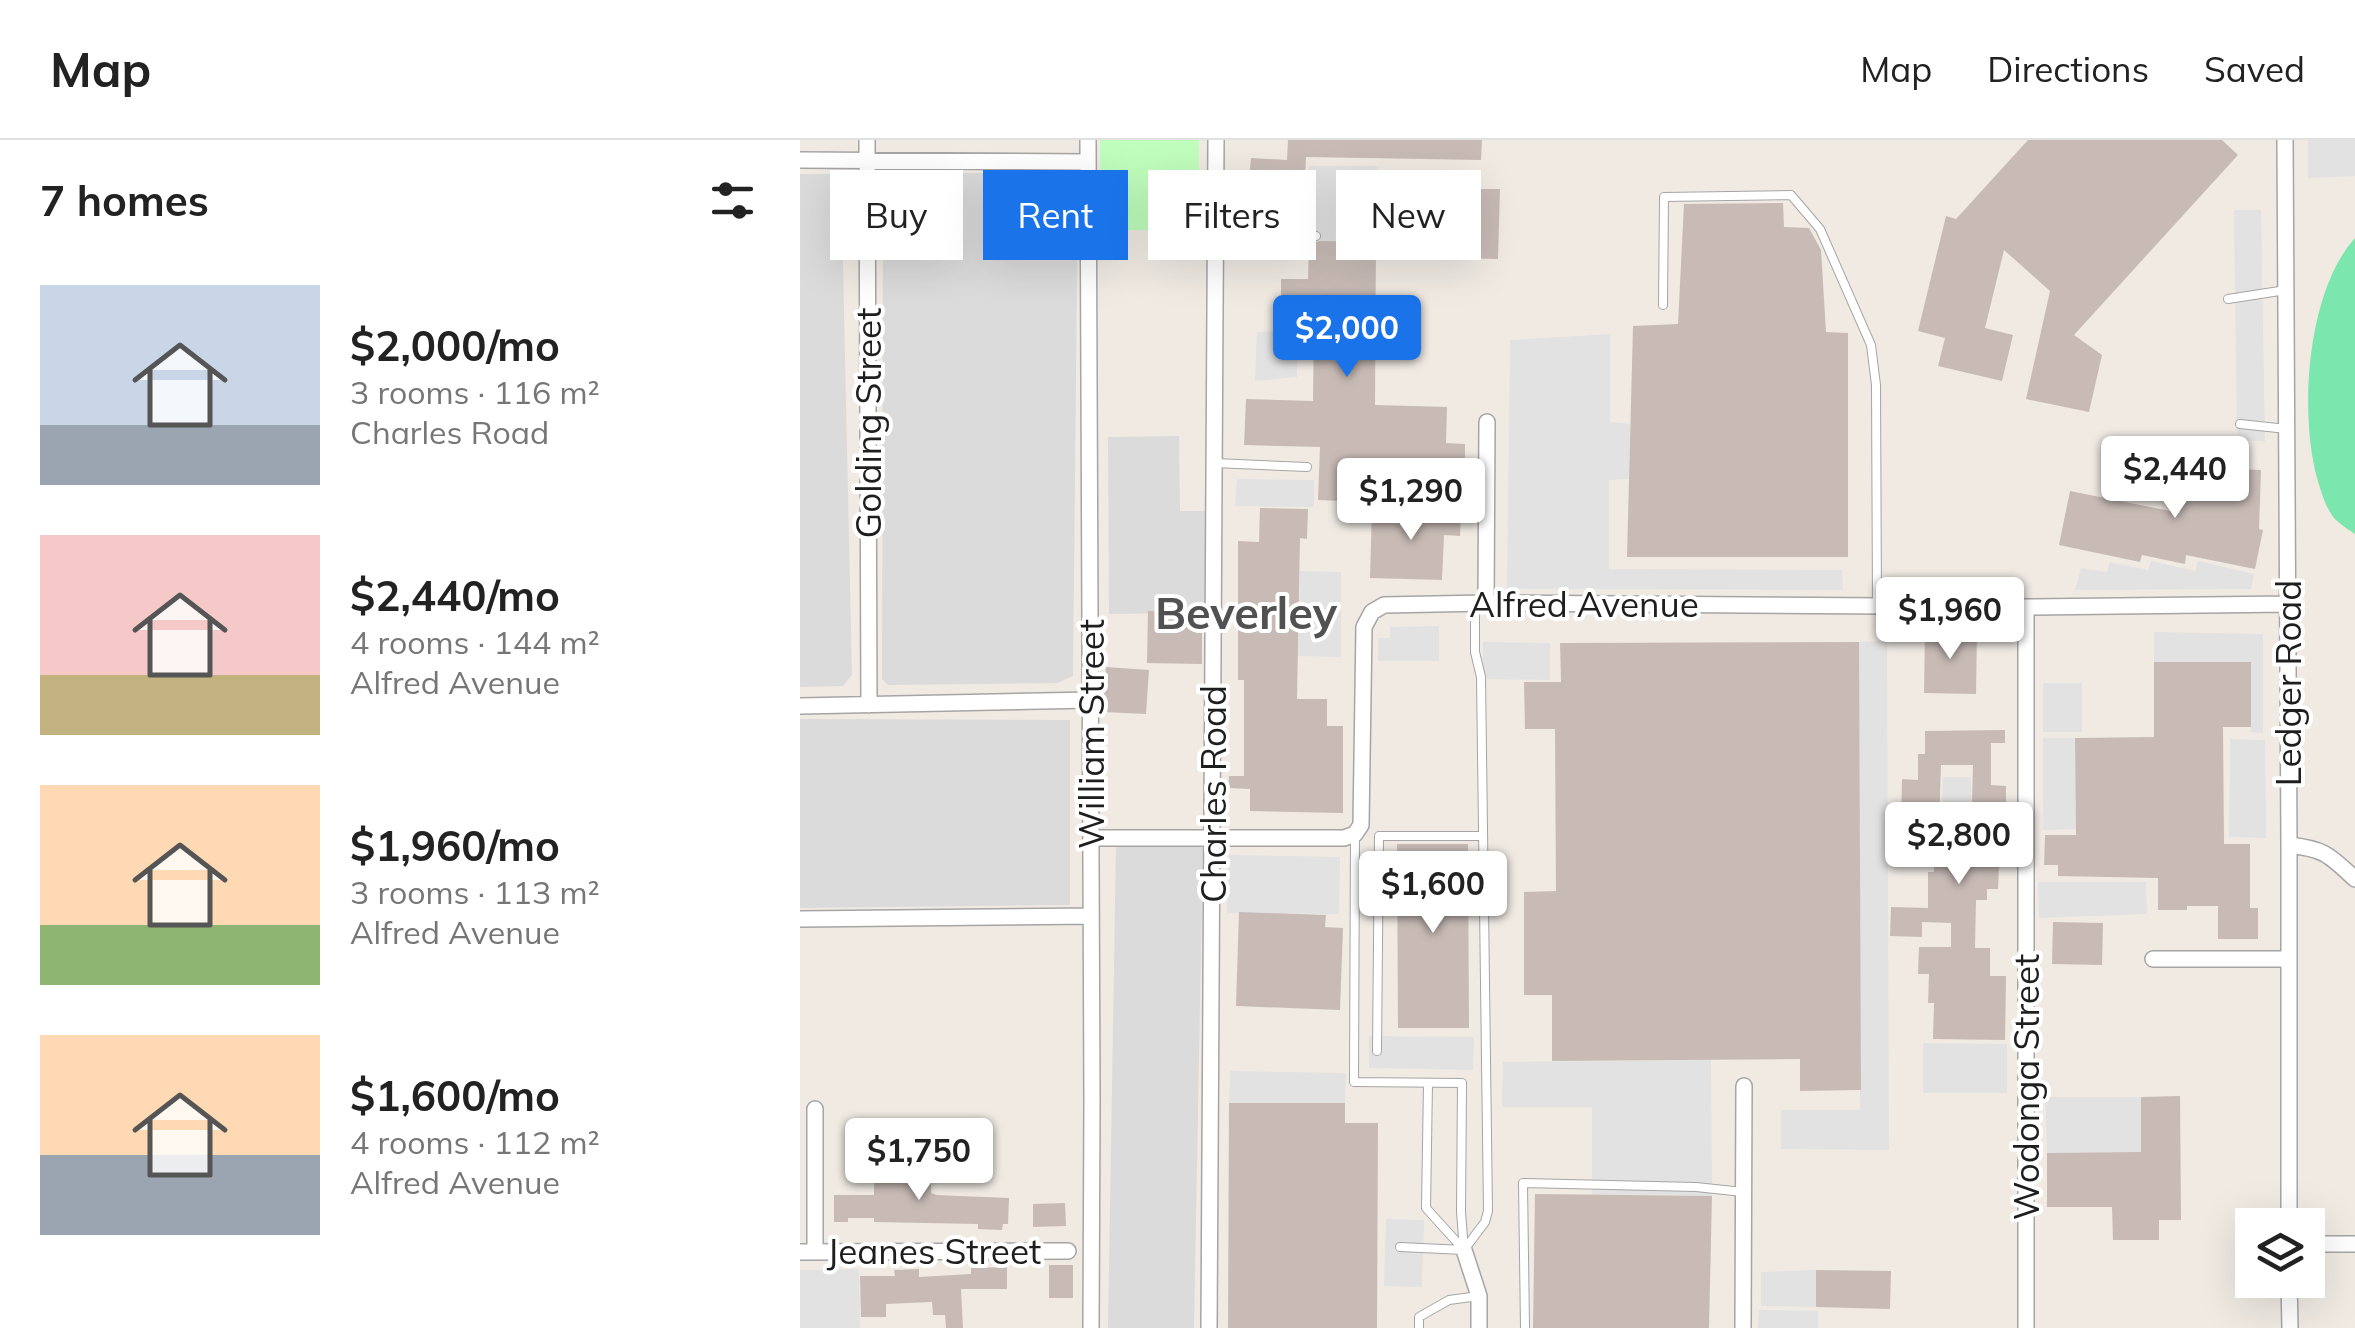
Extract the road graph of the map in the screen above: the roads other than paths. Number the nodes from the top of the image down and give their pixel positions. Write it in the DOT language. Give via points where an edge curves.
graph roads {
  1 [pos="867,140"];
  2 [pos="1088,140"];
  3 [pos="1216,140"];
  4 [pos="2285,140"];
  5 [pos="800,160"];
  6 [pos="867,160"];
  7 [pos="1088,162"];
  8 [pos="1216,170"];
  9 [pos="1216,260"];
  10 [pos="2286,290"];
  11 [pos="2228,299"];
  12 [pos="1663,305"];
  13 [pos="1488,422"];
  14 [pos="2240,424"];
  15 [pos="2287,429"];
  16 [pos="1215,463"];
  17 [pos="1307,466"];
  18 [pos="1480,603"];
  19 [pos="2288,604"];
  20 [pos="1877,605"];
  21 [pos="2026,606"];
  22 [pos="1090,700"];
  23 [pos="869,705"];
  24 [pos="800,706"];
  25 [pos="1354,834"];
  26 [pos="1483,836"];
  27 [pos="1212,837"];
  28 [pos="1091,838"];
  29 [pos="2289,845"];
  30 [pos="2355,879"];
  31 [pos="1092,916"];
  32 [pos="800,919"];
  33 [pos="2154,959"];
  34 [pos="2288,959"];
  35 [pos="1377,1050"];
  36 [pos="1428,1083"];
  37 [pos="1744,1086"];
  38 [pos="815,1109"];
  39 [pos="1744,1192"];
  40 [pos="2289,1208"];
  41 [pos="2325,1244"];
  42 [pos="2355,1244"];
  43 [pos="1400,1247"];
  44 [pos="1464,1250"];
  45 [pos="807,1251"];
  46 [pos="1068,1251"];
  47 [pos="1479,1296"];
  48 [pos="2289,1298"];
  49 [pos="1090,1328"];
  50 [pos="1209,1328"];
  51 [pos="1419,1328"];
  52 [pos="1479,1328"];
  53 [pos="1525,1328"];
  54 [pos="1744,1328"];
  55 [pos="2026,1328"];
  56 [pos="2290,1328"];
  1 -- 6 [label="street, Golding Street"];
  2 -- 7 [label="street, William Street"];
  3 -- 8 [label="street, Charles Road"];
  4 -- 10 [label="street, Ledger Road"];
  5 -- 6 [label="street"];
  6 -- 7 [label="street"];
  6 -- 23 [label="street, Golding Street"];
  7 -- 22 [label="street, William Street"];
  9 -- 16 [label="street, Charles Road"];
  10 -- 11 [label="lane"];
  10 -- 15 [label="street, Ledger Road"];
  12 -- 20 [label="lane" via="1664,197 1791,195 1820,229 1871,345"];
  13 -- 18 [label="street"];
  14 -- 15 [label="lane"];
  15 -- 19 [label="street, Ledger Road"];
  16 -- 17 [label="lane"];
  16 -- 27 [label="street, Charles Road"];
  18 -- 20 [label="street, Alfred Avenue"];
  18 -- 25 [label="street, Alfred Avenue" via="1384,605 1372,612 1364,627 1361,825"];
  18 -- 26 [label="lane" via="1475,652"];
  19 -- 21 [label="street, Alfred Avenue"];
  19 -- 29 [label="street, Ledger Road"];
  20 -- 21 [label="street, Alfred Avenue"];
  21 -- 55 [label="street, Wodonga Street"];
  22 -- 23 [label="street"];
  22 -- 28 [label="street, William Street"];
  23 -- 24 [label="street"];
  25 -- 27 [label="street"];
  25 -- 36 [label="lane" via="1354,1082"];
  26 -- 35 [label="lane" via="1379,836"];
  26 -- 44 [label="lane" via="1488,1211"];
  27 -- 28 [label="street"];
  27 -- 50 [label="street, Charles Road"];
  28 -- 31 [label="street, William Street"];
  29 -- 30 [label="street" via="2317,848"];
  29 -- 34 [label="street, Ledger Road"];
  31 -- 32 [label="street"];
  31 -- 49 [label="street, William Street"];
  33 -- 34 [label="street"];
  34 -- 40 [label="street, Ledger Road"];
  36 -- 44 [label="lane" via="1426,1208"];
  36 -- 44 [label="lane" via="1462,1084"];
  37 -- 39 [label="street"];
  38 -- 45 [label="street"];
  39 -- 53 [label="lane" via="1522,1183"];
  39 -- 54 [label="street"];
  41 -- 42 [label="street"];
  43 -- 44 [label="lane"];
  44 -- 47 [label="street"];
  45 -- 46 [label="street, Jeanes Street"];
  47 -- 51 [label="lane" via="1449,1300 1419,1318"];
  47 -- 52 [label="street"];
  48 -- 56 [label="street"];
}
